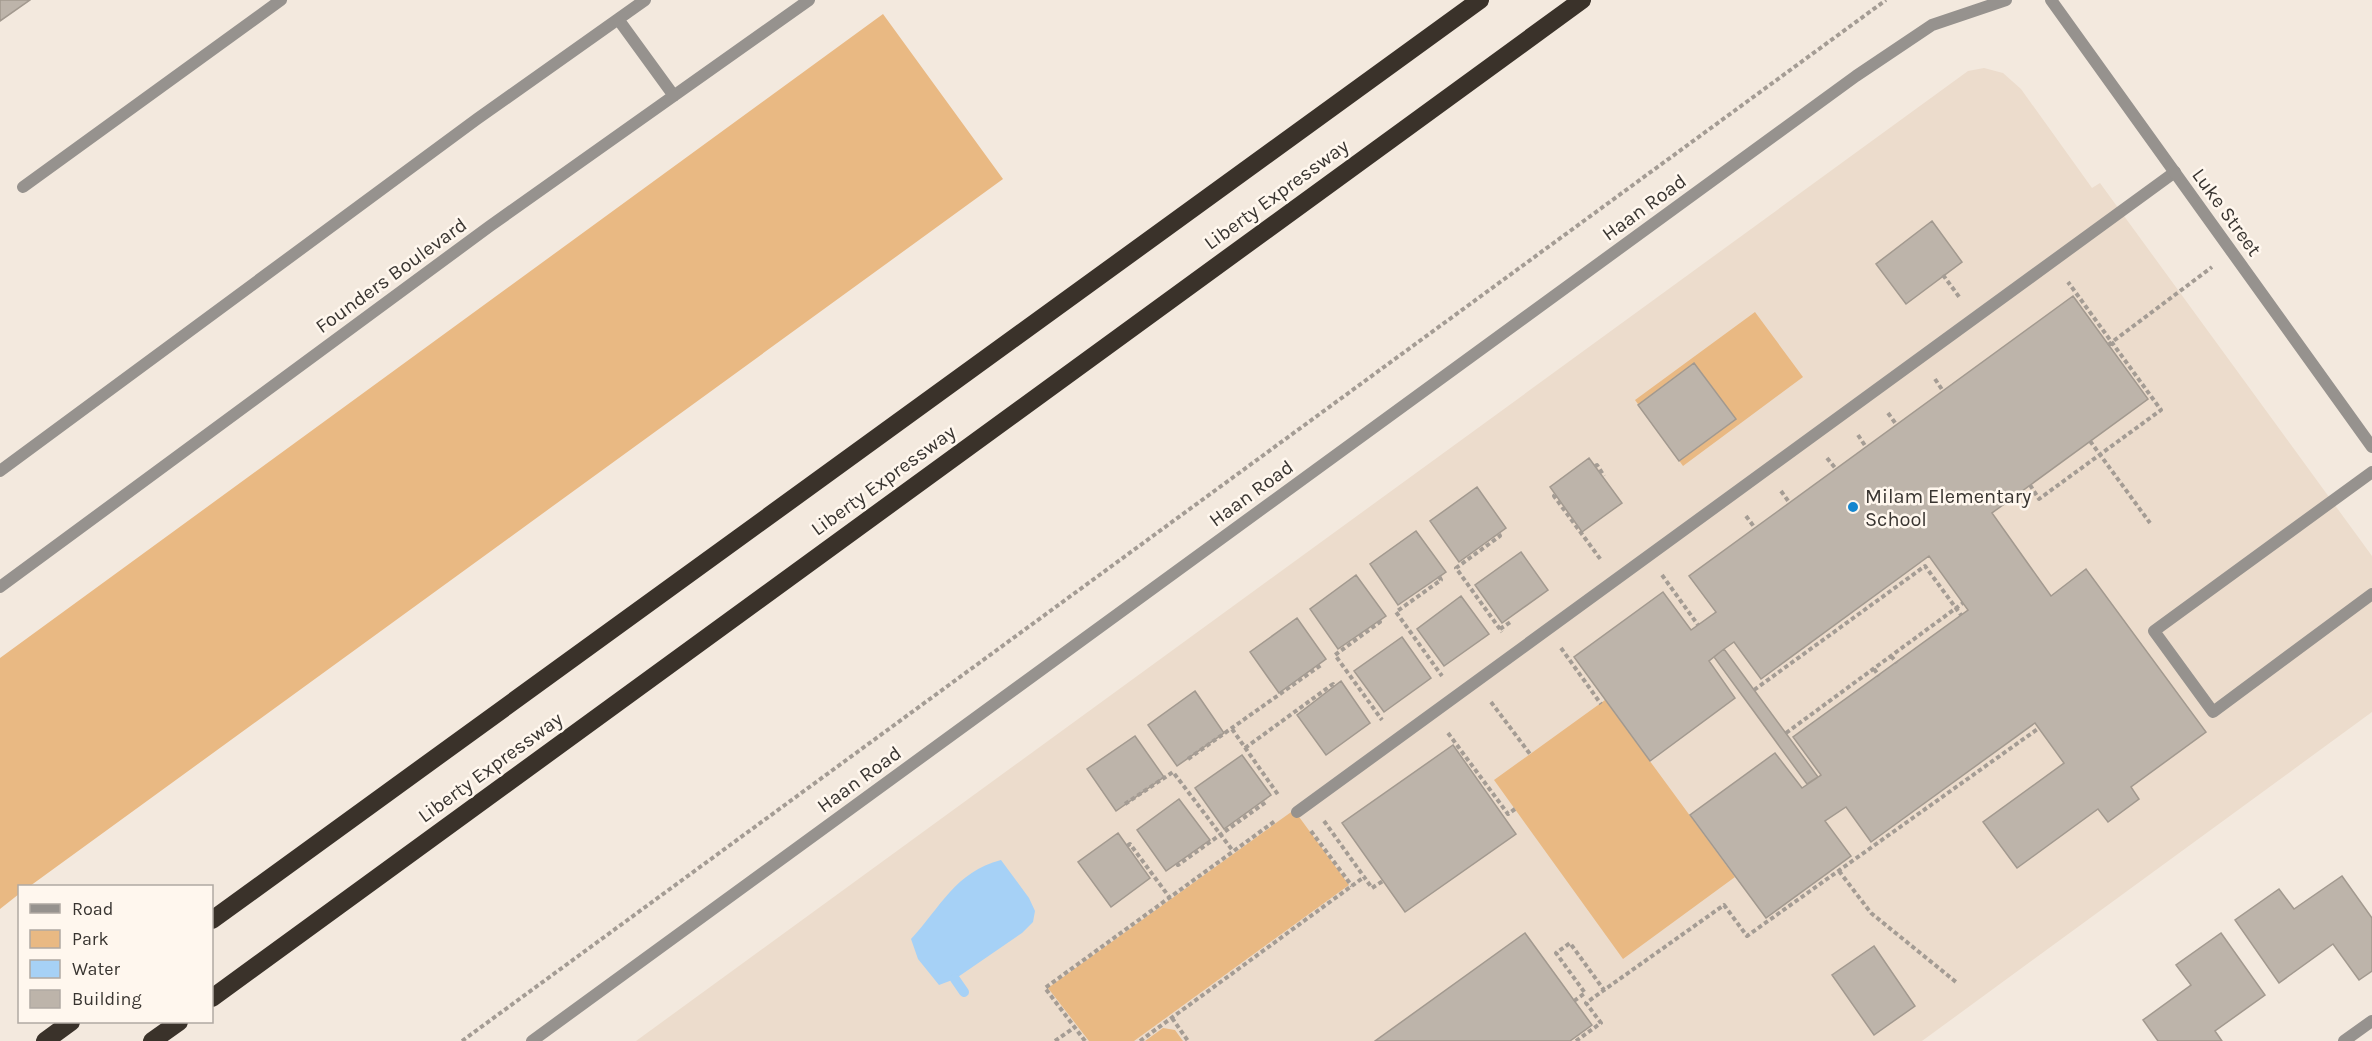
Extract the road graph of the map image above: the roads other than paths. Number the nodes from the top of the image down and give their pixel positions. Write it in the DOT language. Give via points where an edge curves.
graph roads {
  1 [pos="281,0"];
  2 [pos="645,0"];
  3 [pos="810,0"];
  4 [pos="1480,0"];
  5 [pos="1582,0"];
  6 [pos="2006,0"];
  7 [pos="2051,0"];
  8 [pos="618,19"];
  9 [pos="674,96"];
  10 [pos="2175,172"];
  11 [pos="23,187"];
  12 [pos="2372,447"];
  13 [pos="0,471"];
  14 [pos="2372,472"];
  15 [pos="0,587"];
  16 [pos="2372,594"];
  17 [pos="1293,812"];
  18 [pos="213,919"];
  19 [pos="213,997"];
  20 [pos="2372,1021"];
  21 [pos="70,1023"];
  22 [pos="178,1023"];
  23 [pos="45,1041"];
  24 [pos="152,1041"];
  25 [pos="532,1041"];
  26 [pos="2344,1041"];
  1 -- 11 [label="street"];
  2 -- 8 [label="street"];
  3 -- 9 [label="street, Founders Boulevard"];
  4 -- 18 [label="highway, Liberty Expressway"];
  5 -- 19 [label="highway, Liberty Expressway"];
  6 -- 25 [label="street, Haan Road" via="1932,25 1856,76"];
  7 -- 10 [label="street, Luke Street"];
  8 -- 9 [label="street"];
  8 -- 13 [label="street"];
  9 -- 15 [label="street, Founders Boulevard" via="490,226"];
  10 -- 12 [label="street, Luke Street"];
  10 -- 17 [label="street"];
  14 -- 16 [label="street" via="2154,631 2213,712"];
  20 -- 26 [label="street"];
  21 -- 23 [label="highway"];
  22 -- 24 [label="highway"];
}
